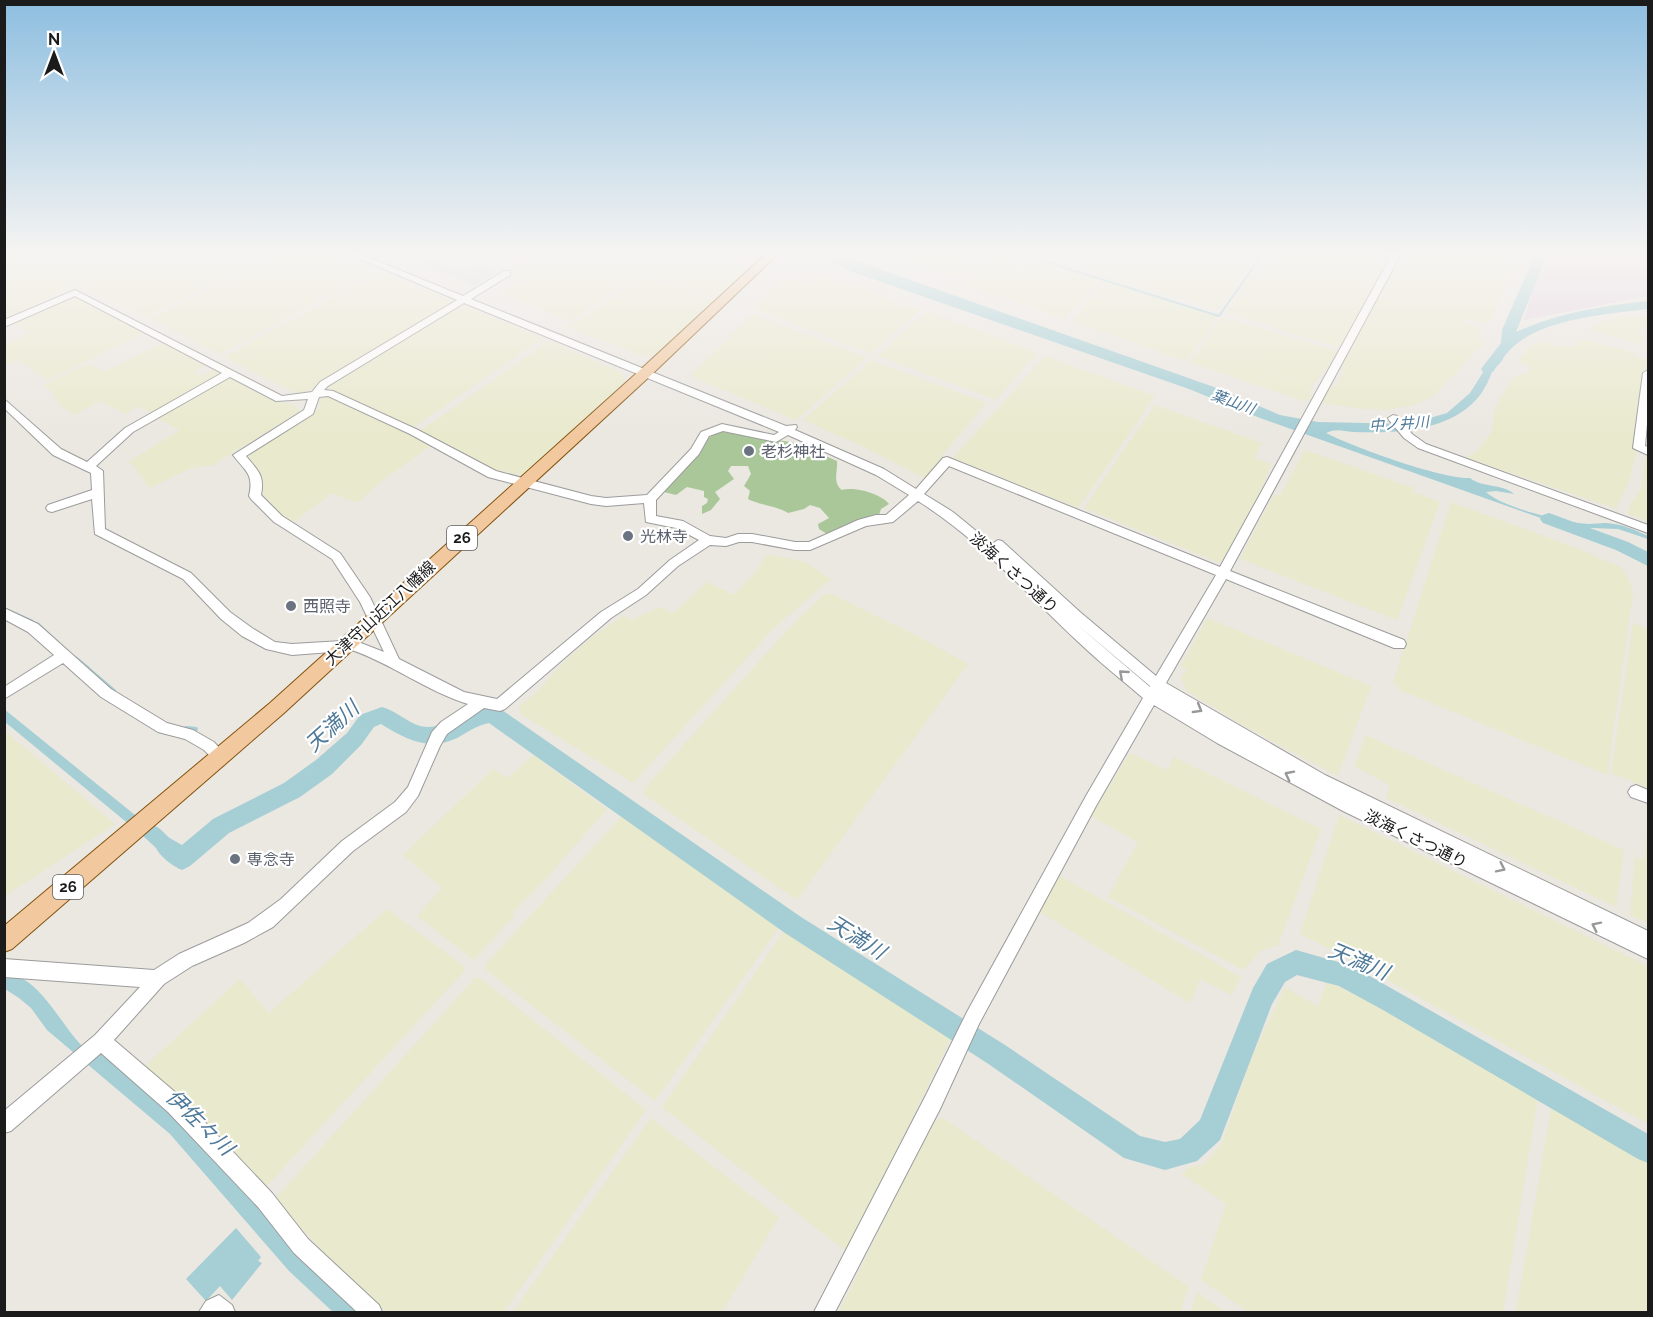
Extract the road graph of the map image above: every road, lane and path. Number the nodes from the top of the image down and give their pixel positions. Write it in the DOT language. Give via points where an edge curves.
graph roads {
  1 [pos="28,313"];
  2 [pos="115,313"];
  3 [pos="441,313"];
  4 [pos="508,313"];
  5 [pos="708,313"];
  6 [pos="1366,313"];
  7 [pos="4,324"];
  8 [pos="647,371"];
  9 [pos="230,373"];
  10 [pos="1648,374"];
  11 [pos="308,395"];
  12 [pos="4,402"];
  13 [pos="1393,418"];
  14 [pos="790,429"];
  15 [pos="1648,451"];
  16 [pos="88,467"];
  17 [pos="524,483"];
  18 [pos="99,492"];
  19 [pos="919,492"];
  20 [pos="650,499"];
  21 [pos="52,508"];
  22 [pos="1648,529"];
  23 [pos="708,540"];
  24 [pos="1223,573"];
  25 [pos="4,613"];
  26 [pos="374,617"];
  27 [pos="346,644"];
  28 [pos="1399,644"];
  29 [pos="63,656"];
  30 [pos="393,662"];
  31 [pos="1156,691"];
  32 [pos="4,694"];
  33 [pos="479,704"];
  34 [pos="221,758"];
  35 [pos="1648,939"];
  36 [pos="4,941"];
  37 [pos="1648,951"];
  38 [pos="4,968"];
  39 [pos="155,979"];
  40 [pos="98,1043"];
  41 [pos="4,1124"];
  42 [pos="208,1312"];
  43 [pos="225,1312"];
  44 [pos="372,1312"];
  45 [pos="824,1312"];
  1 -- 7 [label="street"];
  2 -- 9 [label="street"];
  3 -- 11 [label="street"];
  4 -- 8 [label="street, 淡海くさつ通り"];
  5 -- 8 [label="main road, 大津守山近江八幡線 / 26"];
  6 -- 24 [label="street"];
  8 -- 14 [label="street, 淡海くさつ通り"];
  8 -- 17 [label="main road, 大津守山近江八幡線 / 26"];
  9 -- 11 [label="street" via="280,399"];
  9 -- 16 [label="street" via="129,430"];
  10 -- 15 [label="street" via="1639,448"];
  11 -- 17 [label="street" via="329,393 492,474"];
  11 -- 26 [label="street" via="309,411 239,455 255,474 255,496 278,519 336,556"];
  12 -- 16 [label="street" via="57,452"];
  13 -- 22 [label="street" via="1422,446"];
  14 -- 19 [label="street, 淡海くさつ通り"];
  14 -- 20 [label="street" via="776,439 722,427 705,434 695,451"];
  16 -- 18 [label="street" via="97,471"];
  17 -- 20 [label="street" via="606,502"];
  17 -- 26 [label="main road, 大津守山近江八幡線 / 26"];
  18 -- 21 [label="street"];
  18 -- 27 [label="street" via="99,531 187,576 219,610 255,636 279,648"];
  19 -- 23 [label="street" via="889,519 862,523 810,546 752,538"];
  19 -- 24 [label="street" via="946,461"];
  19 -- 31 [label="street, 淡海くさつ通り" via="994,552 1092,647"];
  20 -- 23 [label="street" via="650,519 679,524"];
  23 -- 33 [label="street" via="606,615 500,705"];
  24 -- 28 [label="street"];
  24 -- 31 [label="street"];
  25 -- 29 [label="street" via="33,628"];
  26 -- 27 [label="main road, 大津守山近江八幡線 / 26"];
  26 -- 30 [label="street"];
  27 -- 30 [label="street"];
  27 -- 34 [label="main road, 大津守山近江八幡線 / 26"];
  29 -- 32 [label="street"];
  29 -- 34 [label="street" via="106,693 163,728 188,734"];
  30 -- 33 [label="street"];
  31 -- 35 [label="street, 淡海くさつ通り, one-way" via="1320,780"];
  37 -- 31 [label="street, 淡海くさつ通り, one-way" via="1348,806 1222,739"];
  31 -- 45 [label="street" via="1091,801 965,1033"];
  33 -- 39 [label="street" via="438,737 407,801 340,852 296,897 265,923"];
  34 -- 36 [label="main road, 大津守山近江八幡線 / 26"];
  38 -- 39 [label="street"];
  39 -- 40 [label="street"];
  40 -- 41 [label="street"];
  40 -- 44 [label="street" via="175,1105 265,1200 301,1246"];
  42 -- 43 [label="street" via="219,1306"];
}
